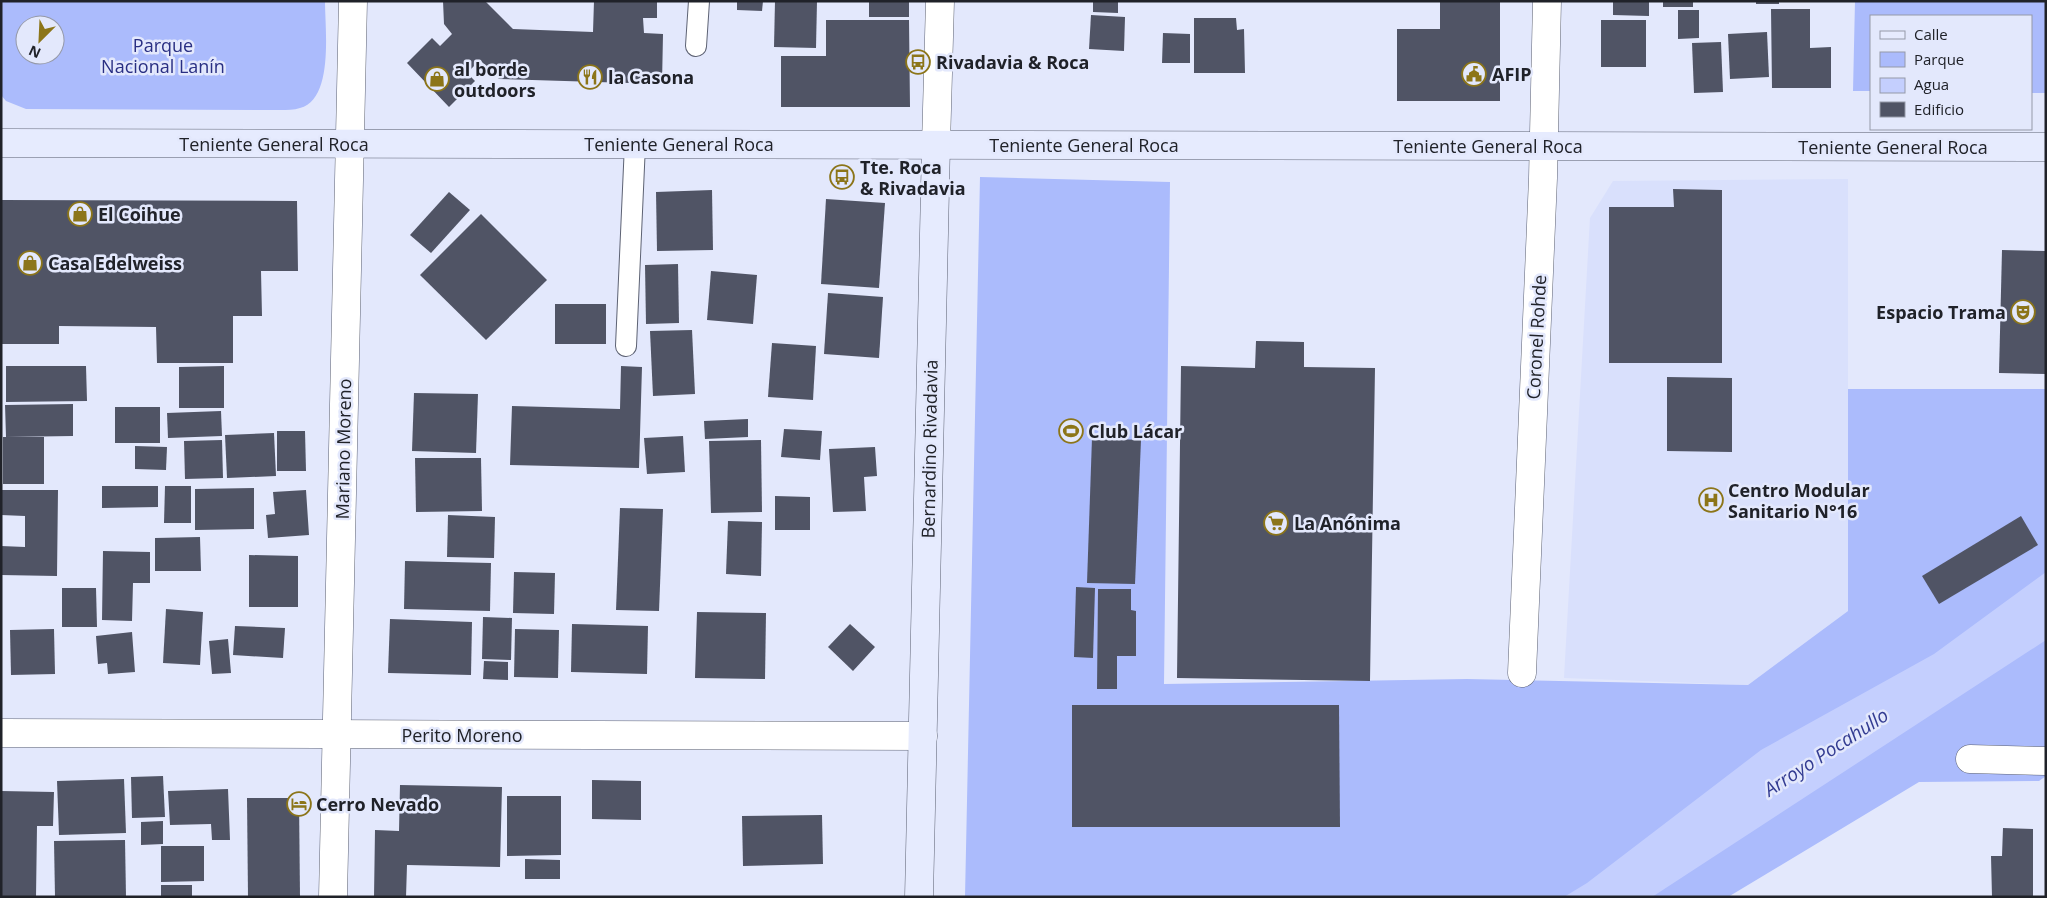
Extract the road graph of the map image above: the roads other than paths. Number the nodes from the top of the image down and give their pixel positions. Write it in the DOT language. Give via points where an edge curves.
graph roads {
  1 [pos="353,1"];
  2 [pos="699,1"];
  3 [pos="940,1"];
  4 [pos="1547,1"];
  5 [pos="696,46"];
  6 [pos="1,143"];
  7 [pos="350,144"];
  8 [pos="635,144"];
  9 [pos="936,144"];
  10 [pos="1544,146"];
  11 [pos="2046,147"];
  12 [pos="626,346"];
  13 [pos="1522,674"];
  14 [pos="1,733"];
  15 [pos="336,735"];
  16 [pos="922,736"];
  17 [pos="1970,759"];
  18 [pos="2046,761"];
  19 [pos="333,897"];
  20 [pos="919,897"];
  1 -- 7 [label="street, Mariano Moreno"];
  2 -- 5 [label="lane"];
  3 -- 9 [label="street, Bernardino Rivadavia"];
  4 -- 10 [label="street, Coronel Rohde"];
  6 -- 7 [label="main road, Teniente General Roca"];
  7 -- 8 [label="main road, Teniente General Roca"];
  7 -- 15 [label="street, Mariano Moreno"];
  8 -- 9 [label="main road, Teniente General Roca"];
  8 -- 12 [label="lane"];
  9 -- 10 [label="main road, Teniente General Roca"];
  9 -- 16 [label="main road, Bernardino Rivadavia"];
  10 -- 11 [label="main road, Teniente General Roca"];
  10 -- 13 [label="street, Coronel Rohde"];
  14 -- 15 [label="street, Perito Moreno"];
  15 -- 16 [label="street, Perito Moreno"];
  15 -- 19 [label="street, Mariano Moreno"];
  16 -- 20 [label="main road, Bernardino Rivadavia"];
  17 -- 18 [label="street"];
}
